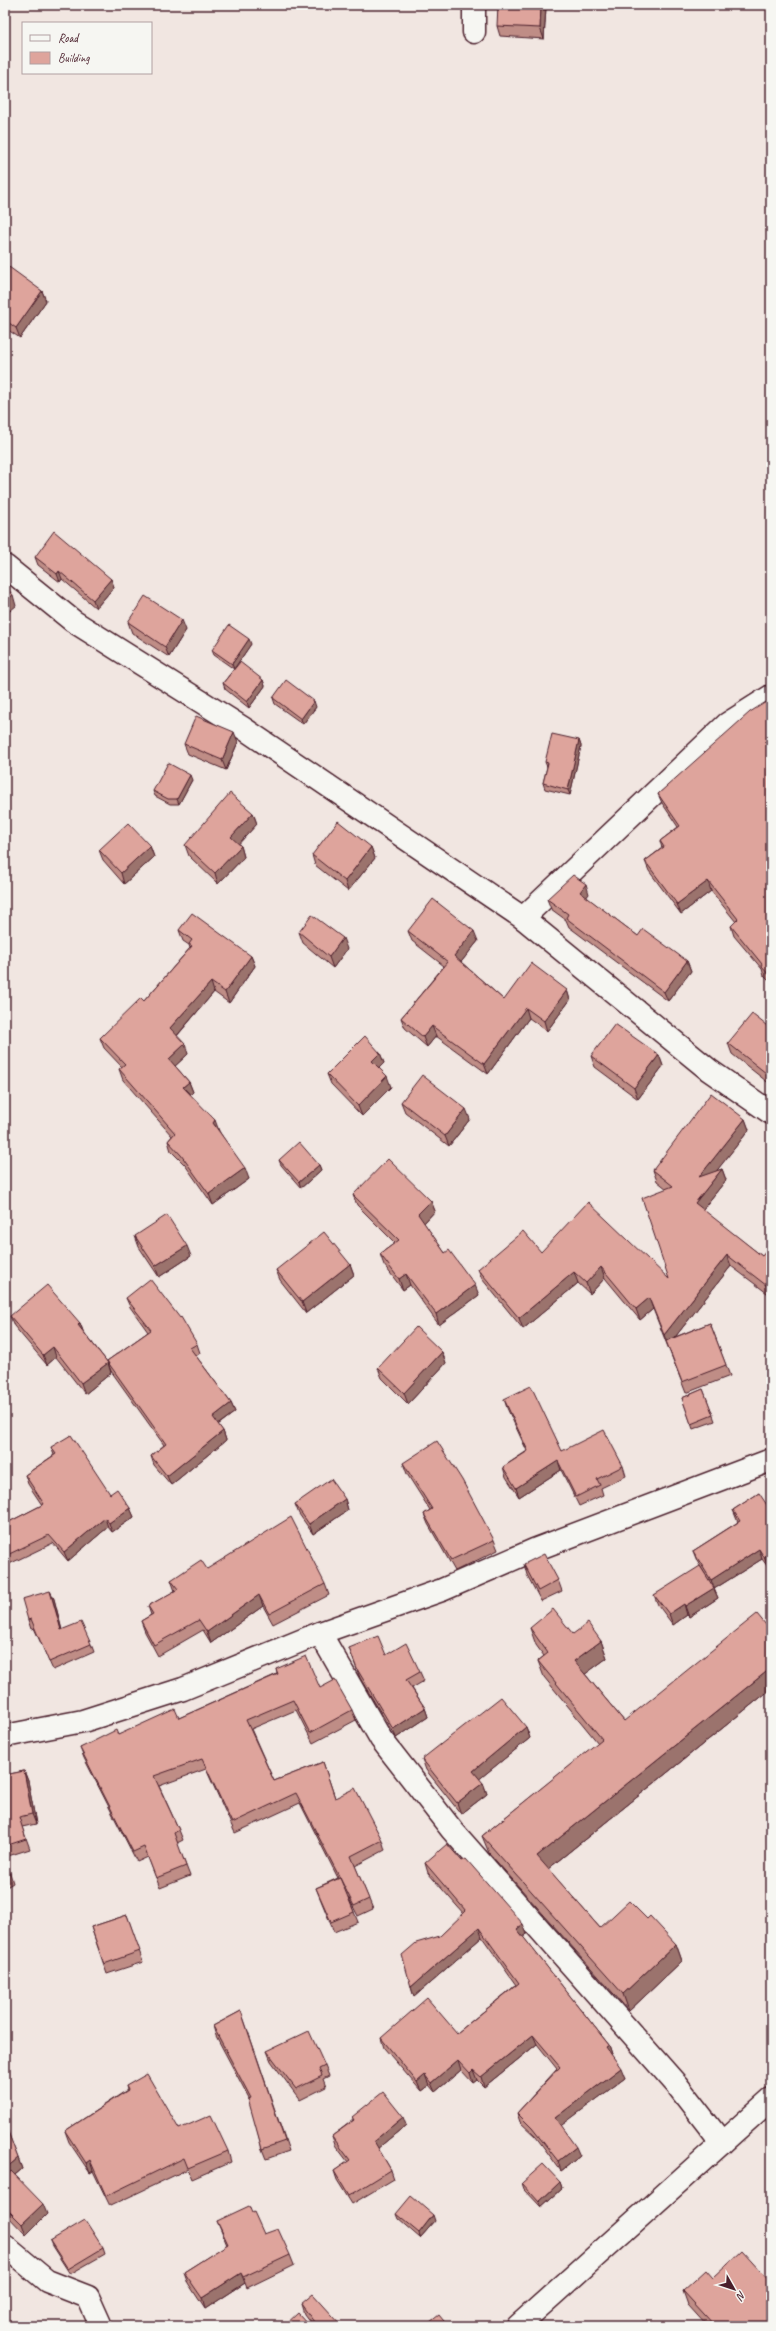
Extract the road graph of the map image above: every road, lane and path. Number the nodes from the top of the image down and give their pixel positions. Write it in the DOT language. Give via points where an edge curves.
graph roads {
  1 [pos="474,5"];
  2 [pos="474,32"];
  3 [pos="5,566"];
  4 [pos="771,696"];
  5 [pos="523,918"];
  6 [pos="771,1113"];
  7 [pos="771,1460"];
  8 [pos="320,1633"];
  9 [pos="5,1736"];
  10 [pos="771,2099"];
  11 [pos="722,2143"];
  12 [pos="5,2246"];
  13 [pos="101,2326"];
  14 [pos="518,2326"];
  1 -- 2 [label="street"];
  3 -- 5 [label="street" via="73,621 243,728"];
  4 -- 5 [label="street" via="727,724"];
  5 -- 6 [label="street" via="709,1070"];
  7 -- 8 [label="street" via="534,1550 442,1590"];
  8 -- 9 [label="street" via="182,1690 84,1721"];
  8 -- 11 [label="street" via="381,1739 447,1824 677,2085"];
  10 -- 11 [label="street"];
  11 -- 14 [label="street"];
  12 -- 13 [label="street" via="47,2281 88,2297"];
}
